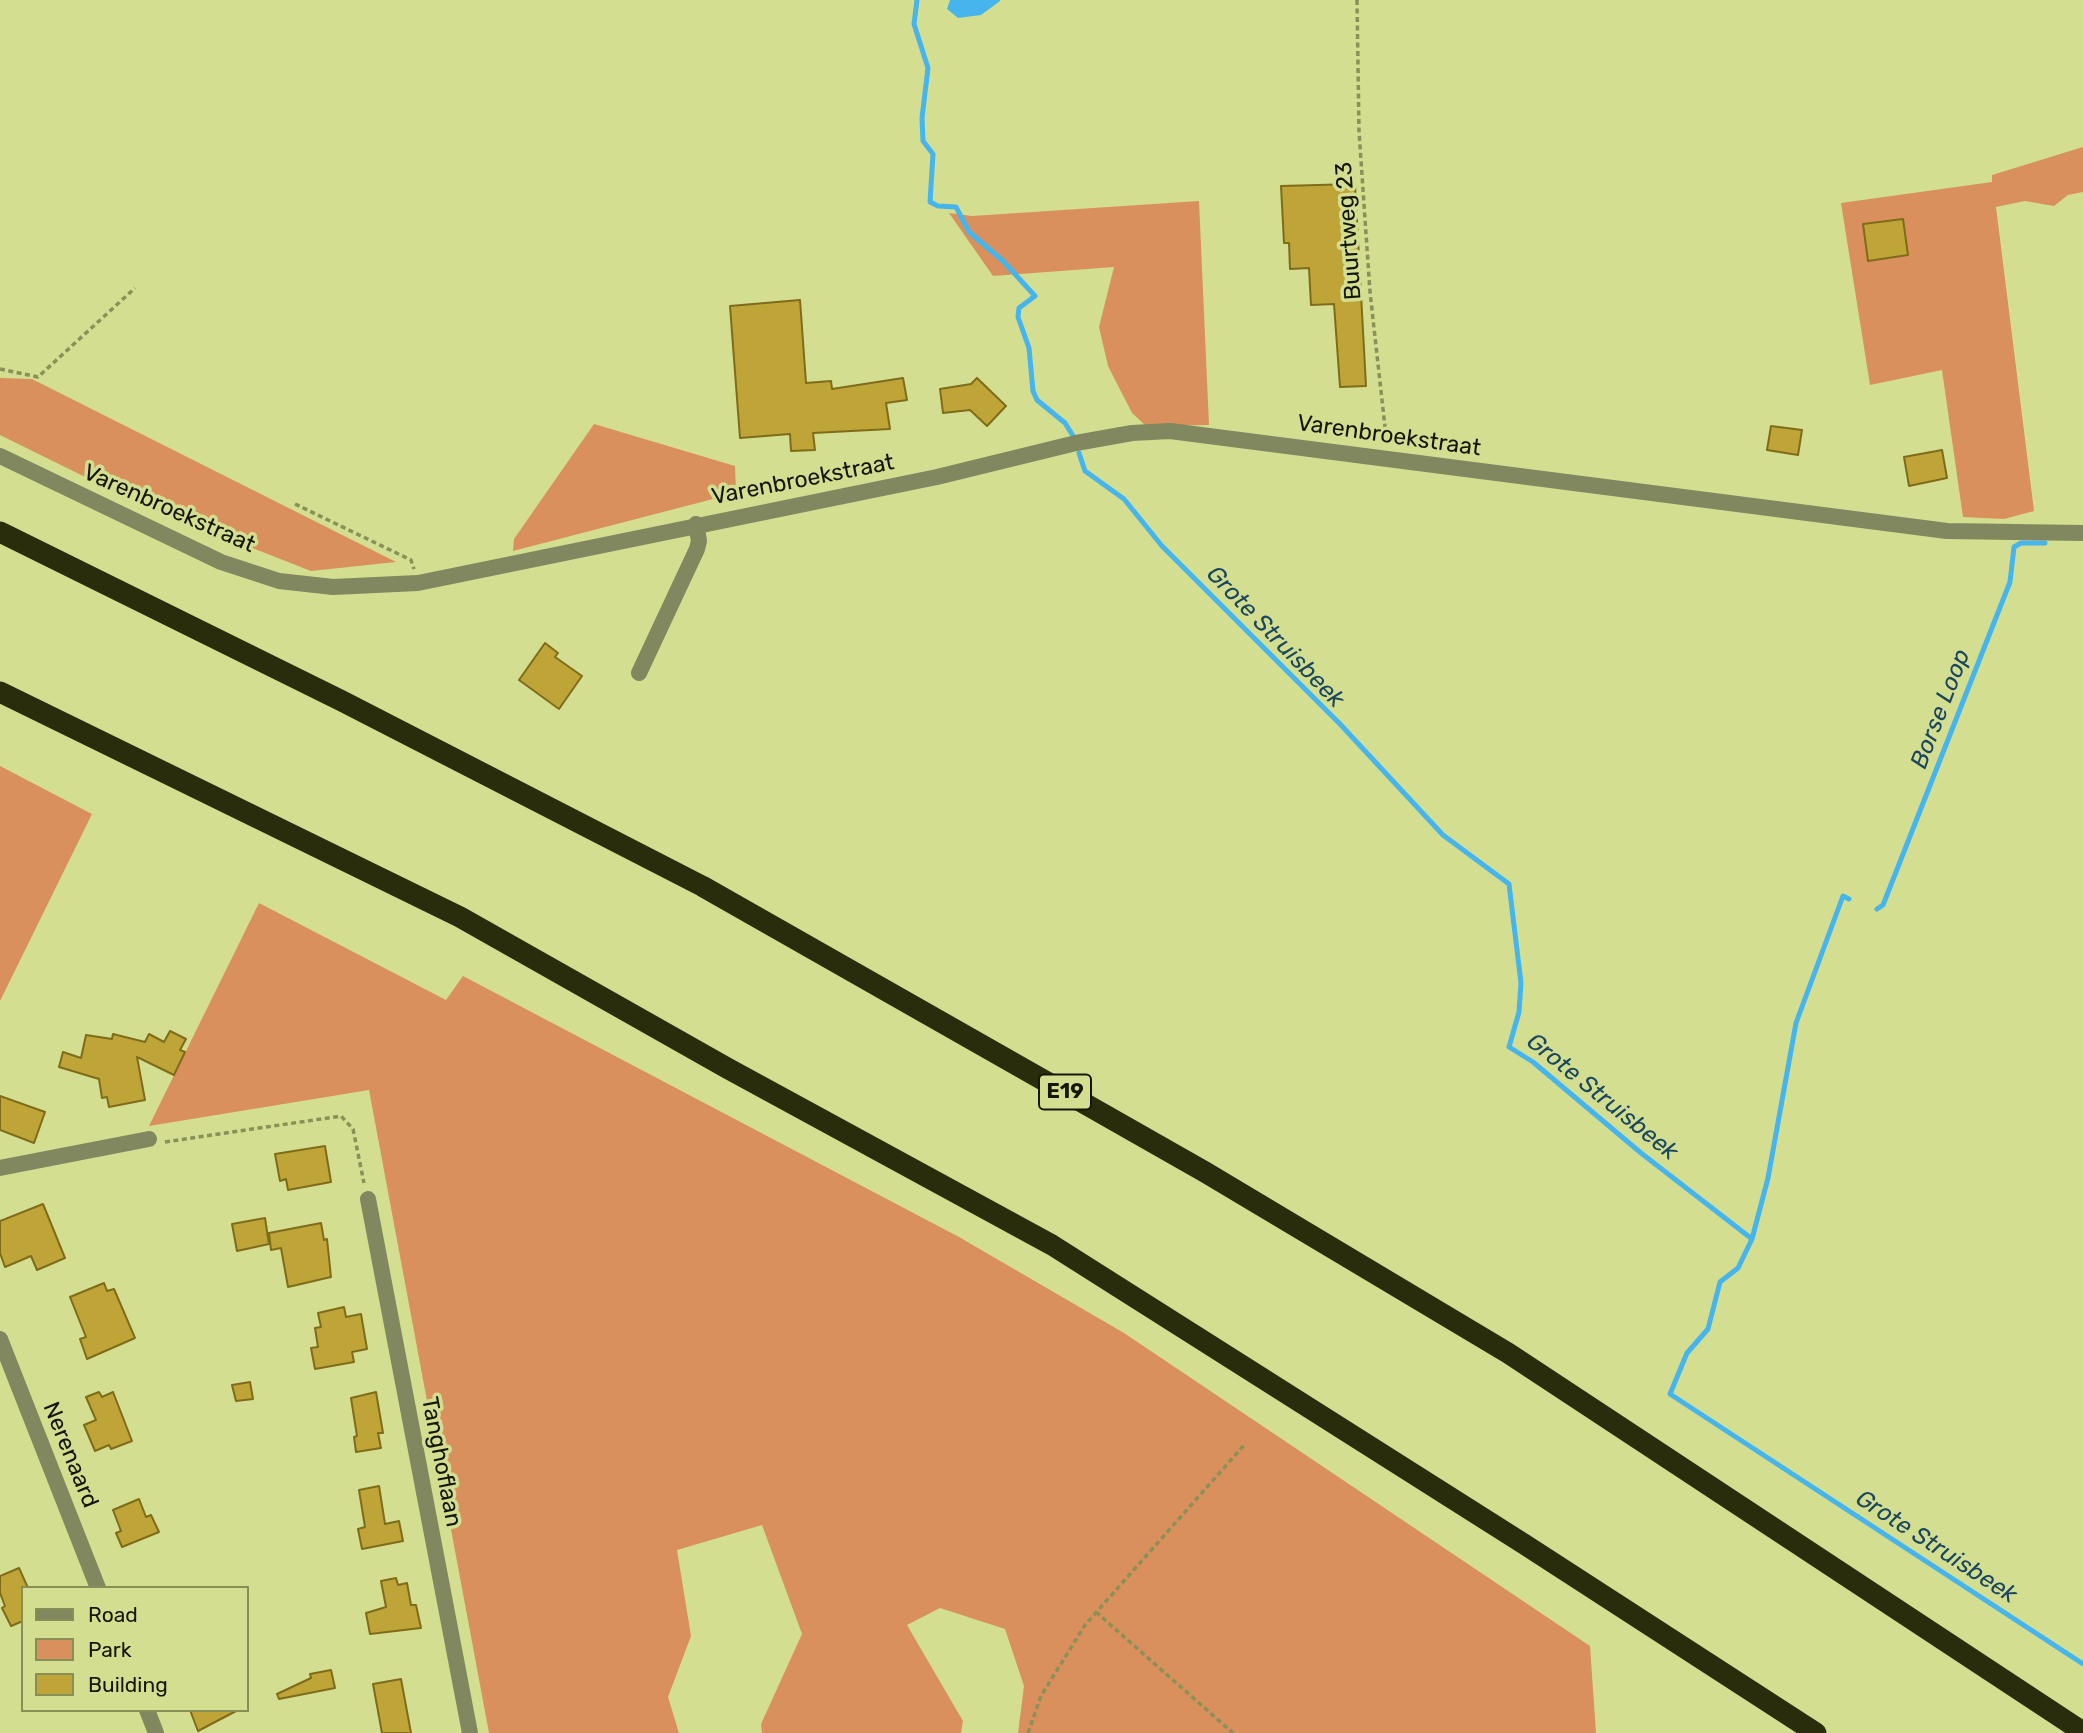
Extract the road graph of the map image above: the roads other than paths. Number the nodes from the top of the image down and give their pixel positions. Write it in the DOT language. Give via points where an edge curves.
graph roads {
  1 [pos="0,456"];
  2 [pos="696,524"];
  3 [pos="0,532"];
  4 [pos="2083,533"];
  5 [pos="639,673"];
  6 [pos="0,692"];
  7 [pos="149,1139"];
  8 [pos="0,1168"];
  9 [pos="368,1199"];
  10 [pos="0,1339"];
  11 [pos="98,1586"];
  12 [pos="148,1712"];
  13 [pos="2083,1732"];
  14 [pos="156,1733"];
  15 [pos="470,1733"];
  16 [pos="1816,1733"];
  1 -- 2 [label="street, Varenbroekstraat" via="221,562 279,581 333,587 418,583"];
  2 -- 4 [label="street, Varenbroekstraat" via="937,478 1076,443 1170,431 1947,531"];
  2 -- 5 [label="street, Varenbroekstraat" via="697,549"];
  3 -- 13 [label="highway, E19" via="702,886 1205,1172 1508,1353"];
  6 -- 16 [label="highway" via="460,917 1052,1245"];
  7 -- 8 [label="street"];
  9 -- 15 [label="street, Tanghoflaan"];
  10 -- 11 [label="street, Nerenaard"];
  12 -- 14 [label="street"];
}
